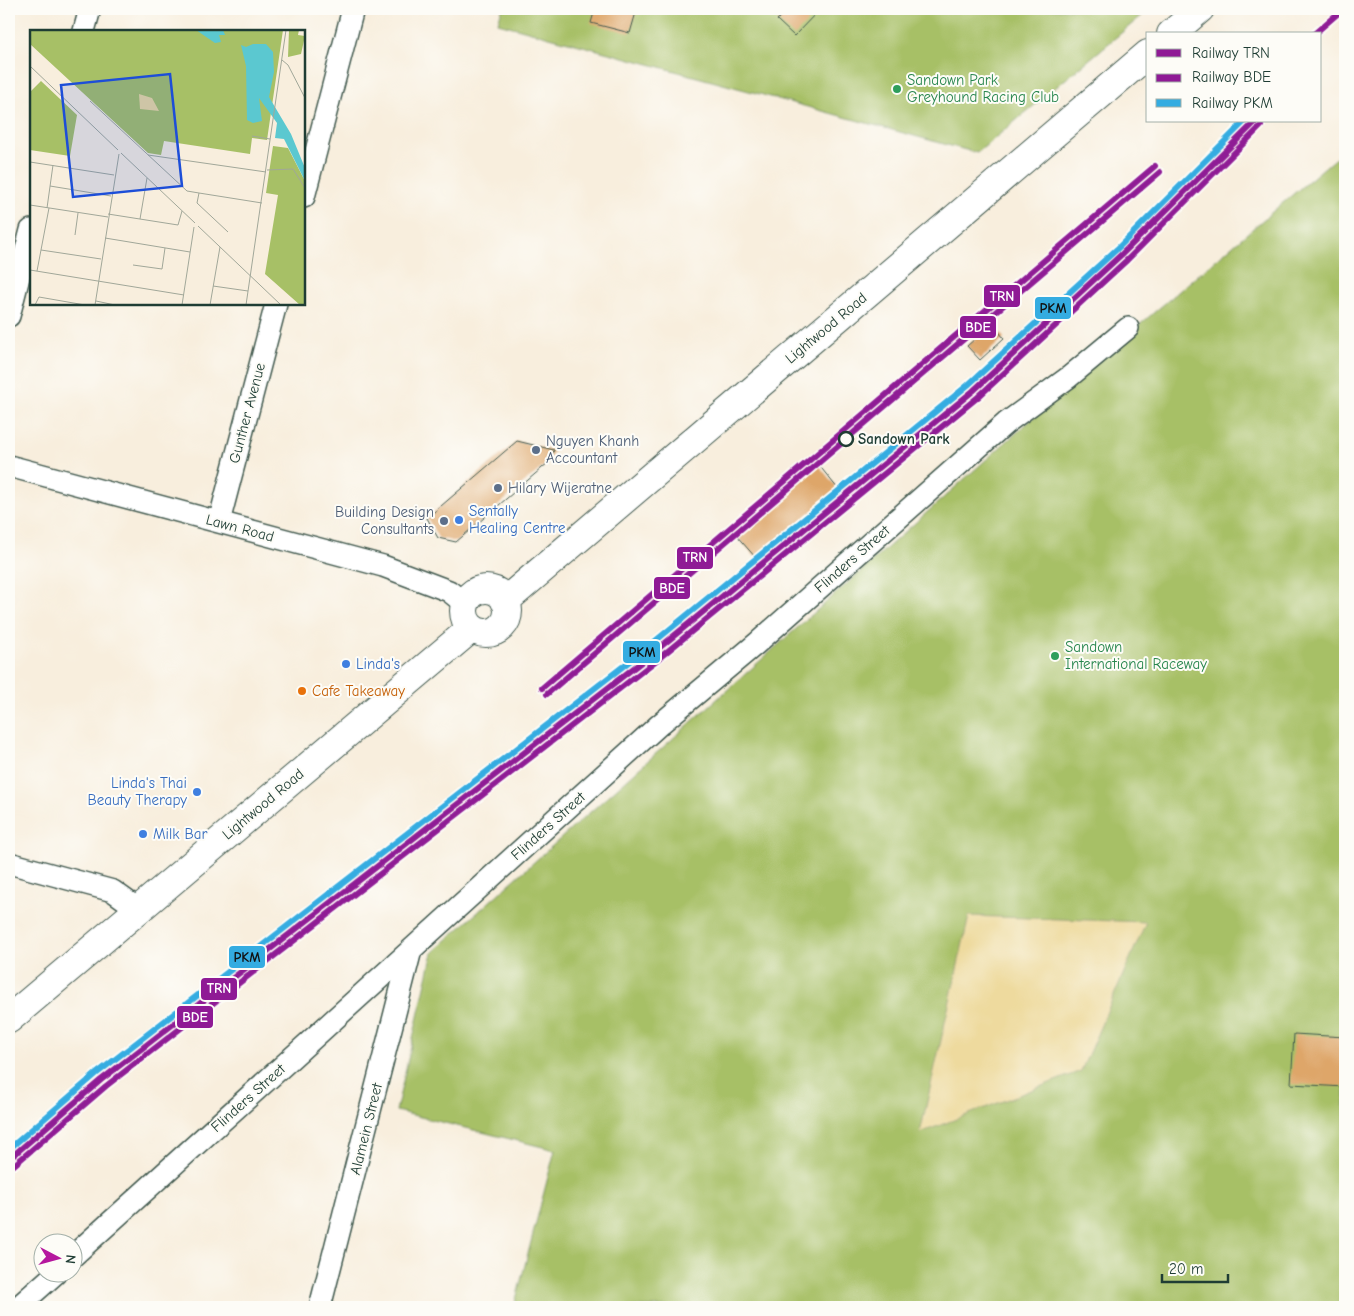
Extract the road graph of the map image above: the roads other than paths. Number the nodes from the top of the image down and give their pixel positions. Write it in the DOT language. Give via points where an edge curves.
graph roads {
  1 [pos="90,9"];
  2 [pos="353,9"];
  3 [pos="1200,9"];
  4 [pos="84,30"];
  5 [pos="1173,32"];
  6 [pos="1146,56"];
  7 [pos="305,193"];
  8 [pos="30,234"];
  9 [pos="276,305"];
  10 [pos="9,316"];
  11 [pos="1128,328"];
  12 [pos="9,466"];
  13 [pos="219,522"];
  14 [pos="505,601"];
  15 [pos="469,616"];
  16 [pos="9,863"];
  17 [pos="138,909"];
  18 [pos="411,950"];
  19 [pos="9,1019"];
  20 [pos="82,1248"];
  21 [pos="44,1284"];
  22 [pos="18,1307"];
  23 [pos="320,1307"];
  1 -- 4 [label="street"];
  2 -- 7 [label="street"];
  3 -- 5 [label="main road"];
  6 -- 14 [label="main road, Lightwood Road"];
  8 -- 10 [label="street"];
  9 -- 13 [label="street, Gunther Avenue"];
  11 -- 18 [label="street, Flinders Street" via="1069,377 1031,403 659,725"];
  12 -- 13 [label="street, Lawn Road"];
  13 -- 15 [label="street, Lawn Road" via="383,566 449,591"];
  14 -- 15 [label="main road" via="495,592 481,590 469,598"];
  14 -- 15 [label="main road" via="507,616 499,629 485,633"];
  15 -- 17 [label="main road, Lightwood Road"];
  16 -- 17 [label="street" via="112,891"];
  17 -- 19 [label="main road, Lightwood Road"];
  18 -- 20 [label="street, Flinders Street"];
  18 -- 23 [label="street, Alamein Street"];
  21 -- 22 [label="street"];
}
